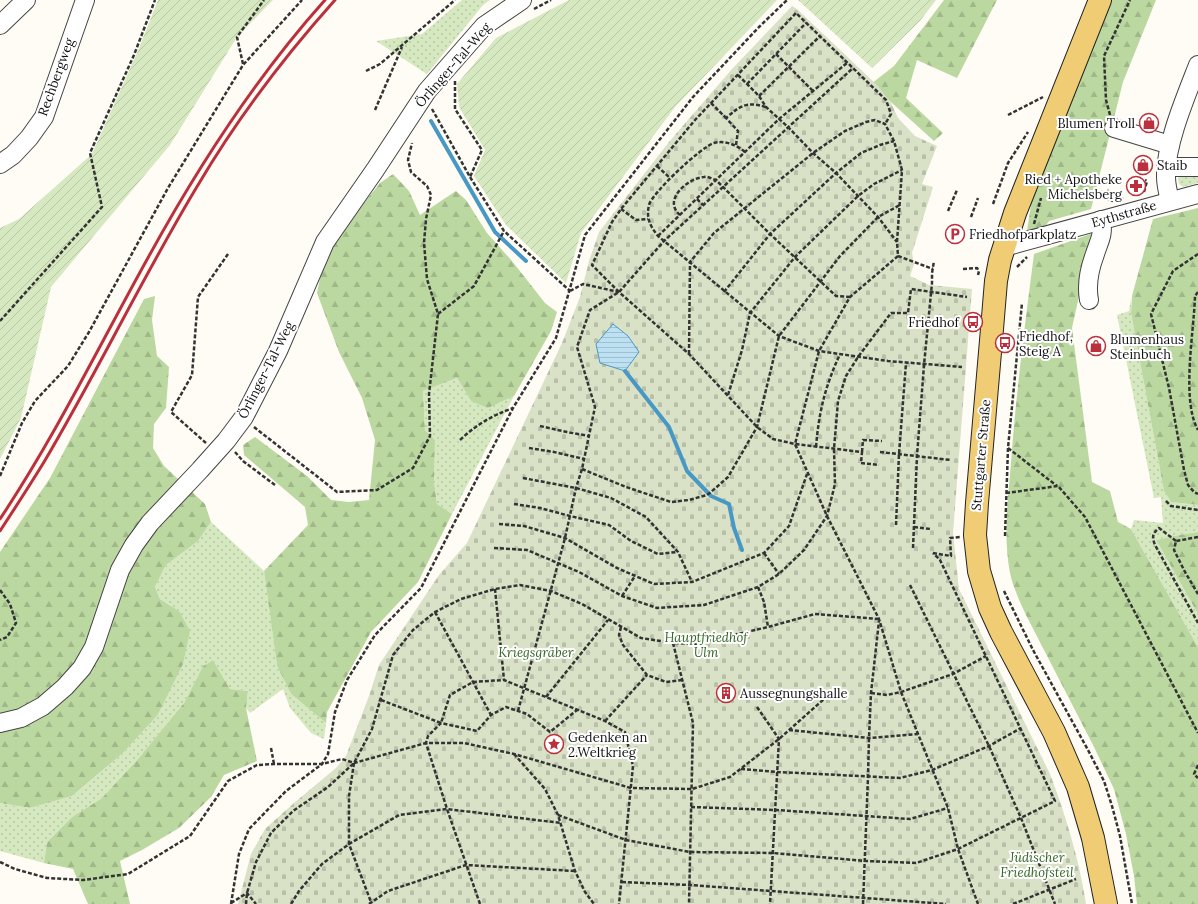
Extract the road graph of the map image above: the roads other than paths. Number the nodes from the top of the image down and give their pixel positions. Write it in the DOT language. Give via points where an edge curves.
graph roads {
  1 [pos="26,0"];
  2 [pos="85,0"];
  3 [pos="1100,0"];
  4 [pos="527,6"];
  5 [pos="0,24"];
  6 [pos="1198,65"];
  7 [pos="1114,128"];
  8 [pos="1170,145"];
  9 [pos="0,164"];
  10 [pos="1166,167"];
  11 [pos="1198,167"];
  12 [pos="1198,194"];
  13 [pos="1170,201"];
  14 [pos="1101,220"];
  15 [pos="1004,247"];
  16 [pos="1089,300"];
  17 [pos="0,723"];
  18 [pos="1106,904"];
  1 -- 5 [label="street"];
  2 -- 9 [label="street, Rechbergweg" via="44,117 29,138"];
  3 -- 15 [label="main road, Stuttgarter Straße" via="1014,213"];
  4 -- 17 [label="street, Örlinger-Tal-Weg" via="484,26 428,91 324,242 278,351 244,417 200,470 150,523 134,545 120,570 94,647 82,668 43,706 21,718"];
  6 -- 8 [label="street"];
  7 -- 8 [label="street"];
  8 -- 10 [label="street"];
  10 -- 11 [label="street"];
  10 -- 13 [label="street" via="1166,185"];
  12 -- 13 [label="street, Eythstraße"];
  13 -- 14 [label="street, Eythstraße"];
  14 -- 15 [label="street, Eythstraße"];
  14 -- 16 [label="street" via="1101,239 1088,278"];
  15 -- 18 [label="main road, Stuttgarter Straße" via="996,281 977,503 975,535 979,571 990,608 1054,732 1078,787 1094,838"];
}
